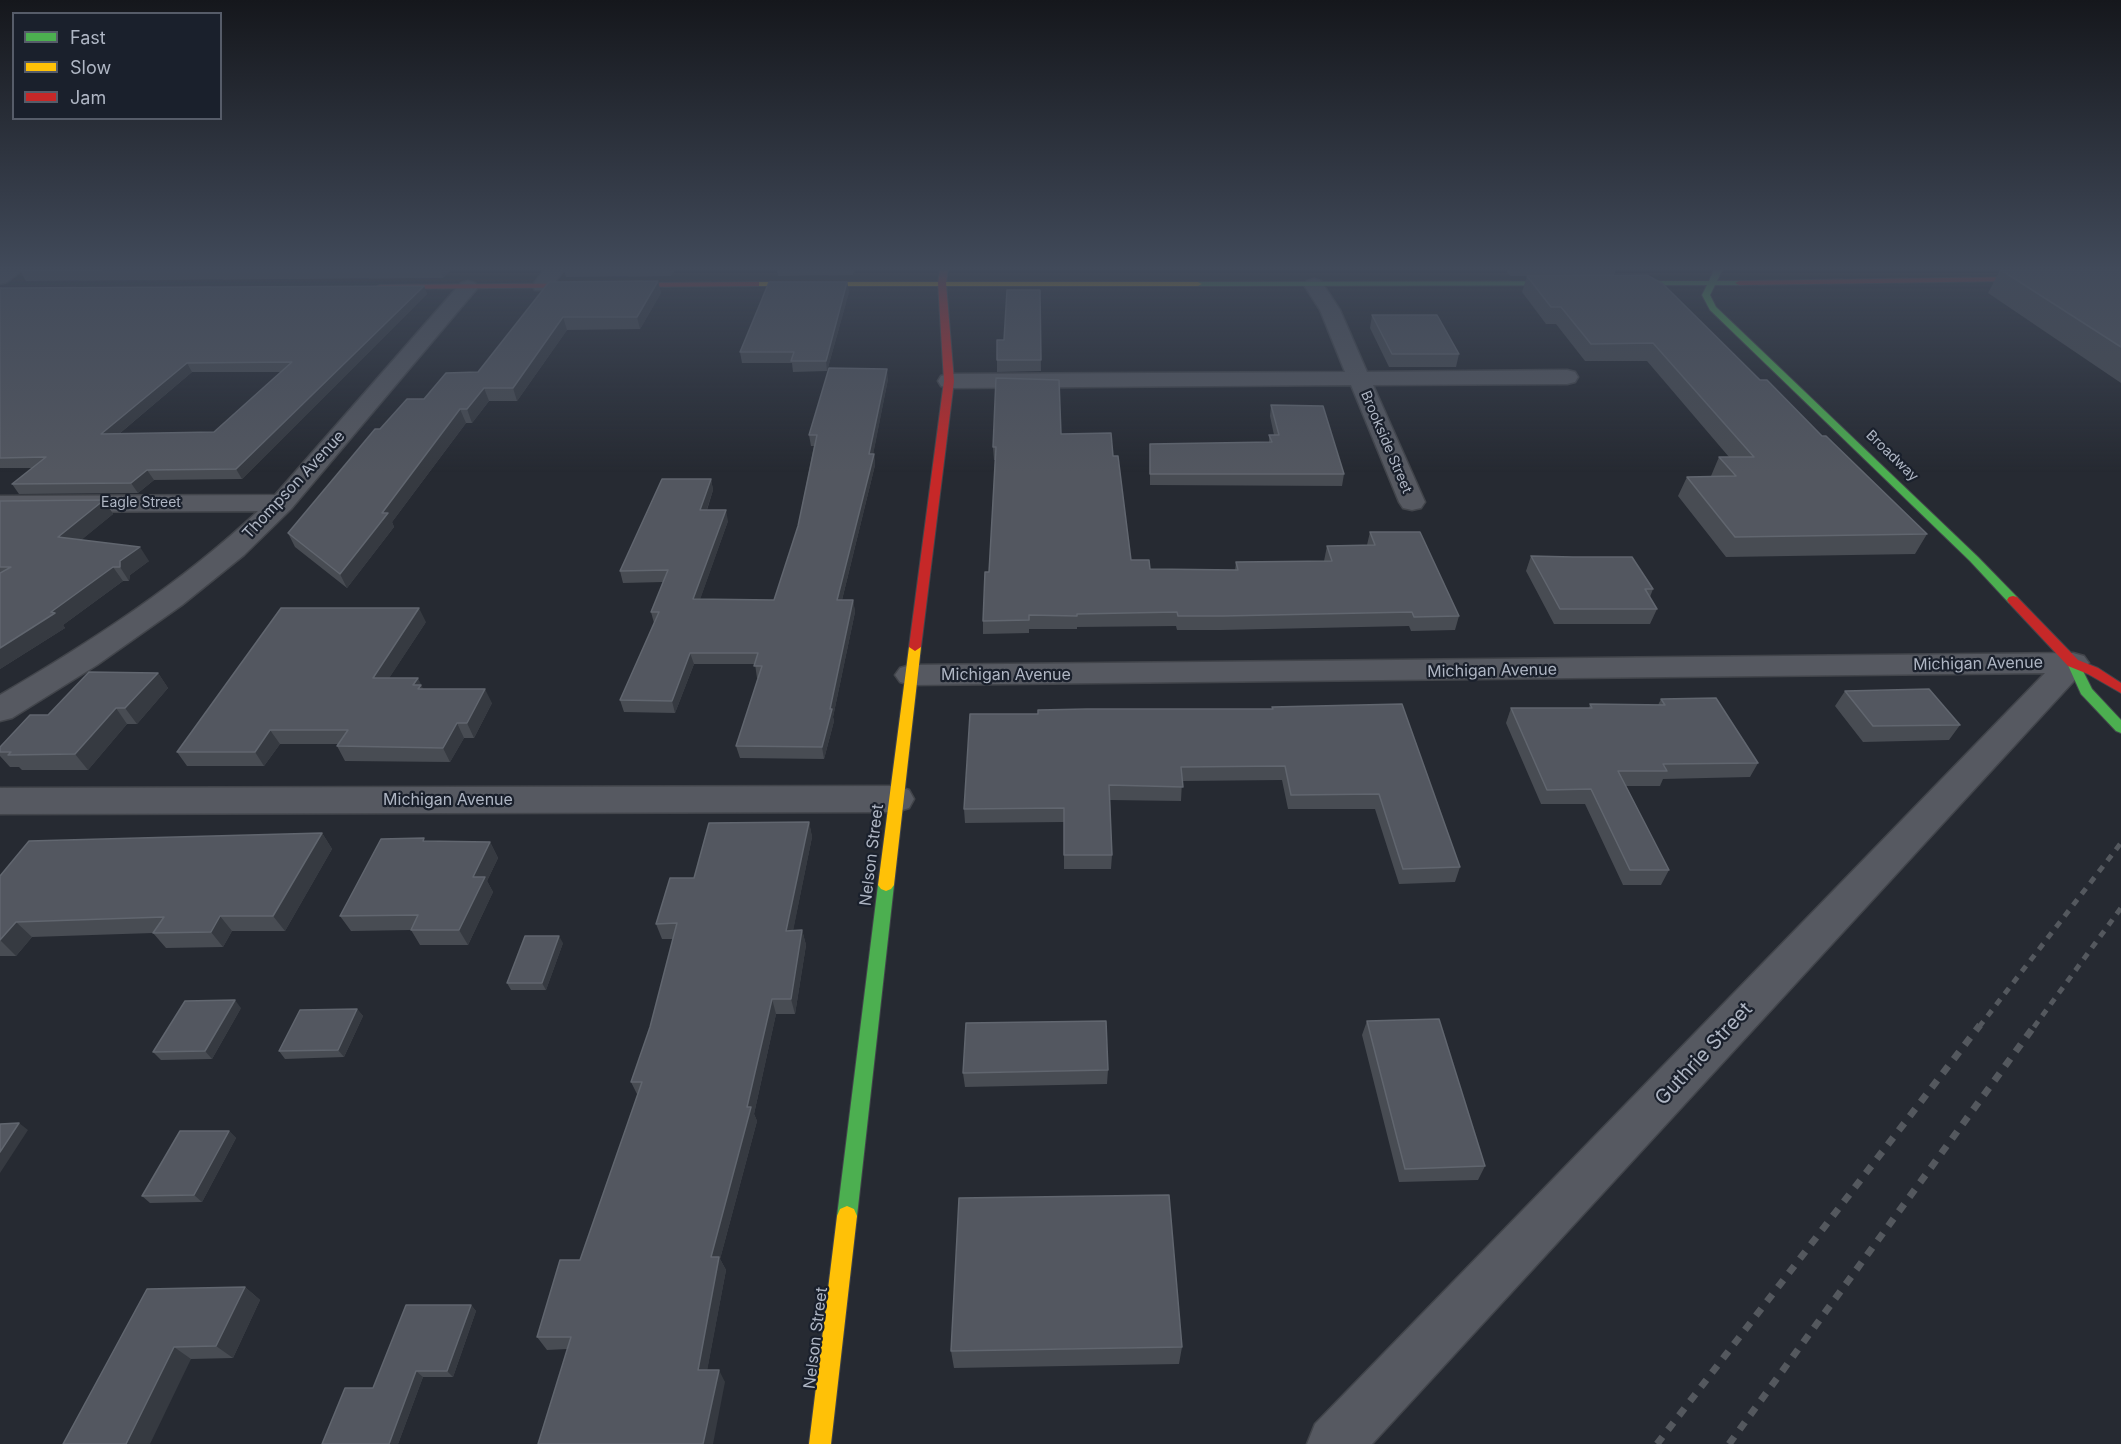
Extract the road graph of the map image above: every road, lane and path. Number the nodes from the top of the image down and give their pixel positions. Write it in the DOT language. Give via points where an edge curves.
graph roads {
  1 [pos="424,337"];
  2 [pos="947,337"];
  3 [pos="1341,337"];
  4 [pos="1743,337"];
  5 [pos="1567,377"];
  6 [pos="1358,378"];
  7 [pos="949,381"];
  8 [pos="1412,502"];
  9 [pos="282,503"];
  10 [pos="0,504"];
  11 [pos="2073,663"];
  12 [pos="911,675"];
  13 [pos="2121,688"];
  14 [pos="0,710"];
  15 [pos="2121,728"];
  16 [pos="896,799"];
  17 [pos="0,801"];
  18 [pos="820,1444"];
  19 [pos="1335,1444"];
  1 -- 9 [label="street, Thompson Avenue"];
  2 -- 7 [label="main road, Nelson Street"];
  3 -- 6 [label="street, Brookside Street"];
  4 -- 11 [label="main road, Broadway" via="1974,559"];
  5 -- 6 [label="street"];
  6 -- 7 [label="street"];
  6 -- 8 [label="street, Brookside Street"];
  7 -- 12 [label="main road, Nelson Street"];
  9 -- 10 [label="street, Eagle Street"];
  9 -- 14 [label="street, Thompson Avenue" via="234,549 172,598 86,658"];
  11 -- 12 [label="street, Michigan Avenue"];
  11 -- 13 [label="main road, Broadway"];
  11 -- 15 [label="main road, Broadway" via="2076,678"];
  11 -- 19 [label="street, Guthrie Street"];
  12 -- 16 [label="main road, Nelson Street"];
  16 -- 17 [label="street, Michigan Avenue"];
  16 -- 18 [label="main road, Nelson Street"];
}
